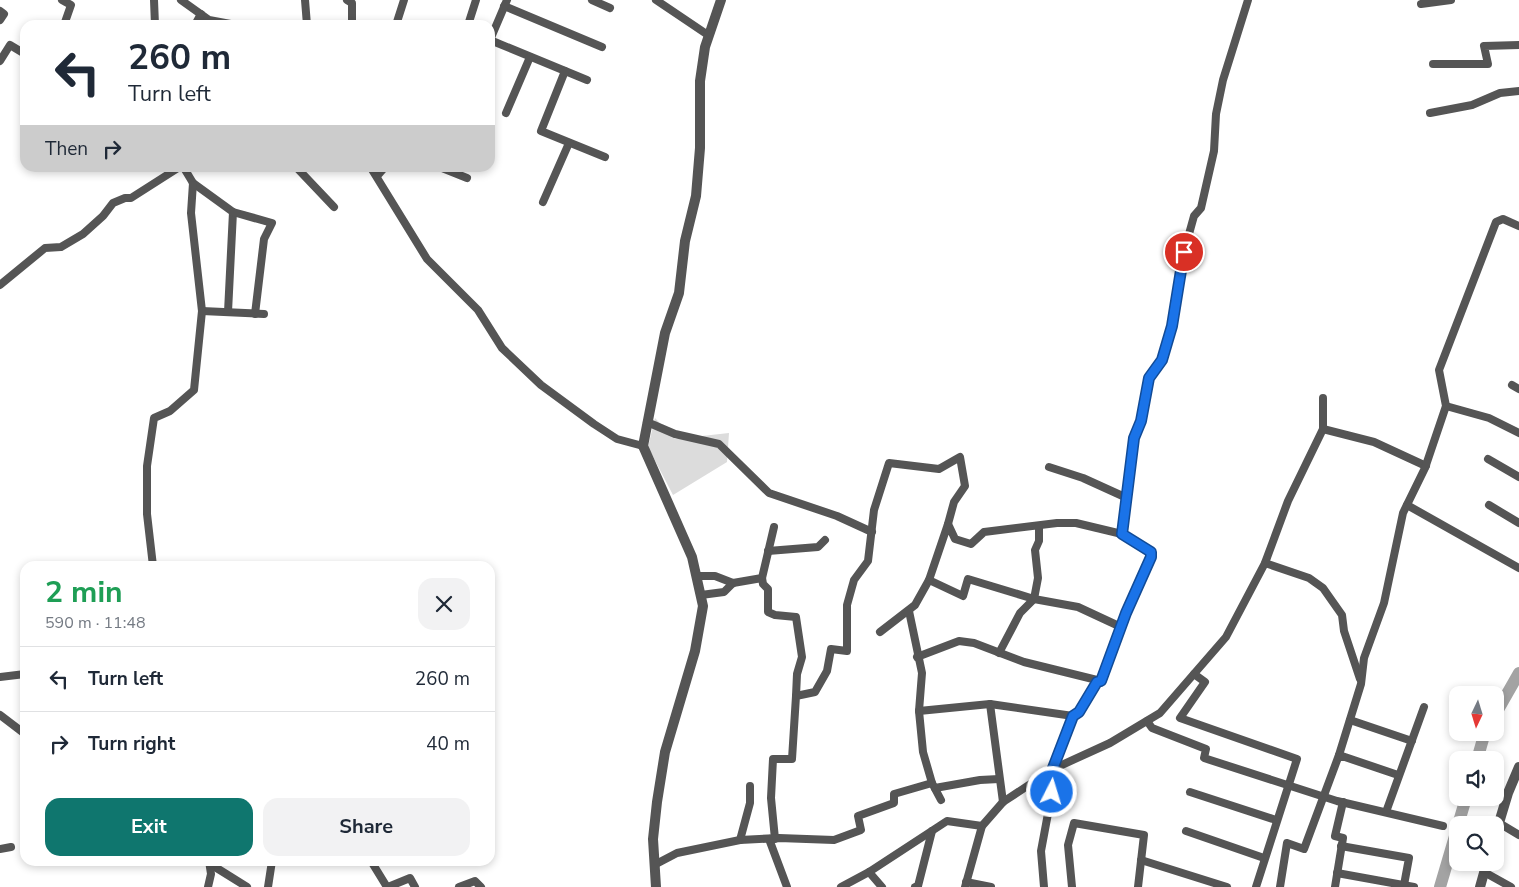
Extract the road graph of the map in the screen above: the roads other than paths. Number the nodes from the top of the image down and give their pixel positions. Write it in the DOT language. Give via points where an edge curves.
graph roads {
  1 [pos="62,0"];
  2 [pos="154,0"];
  3 [pos="181,0"];
  4 [pos="305,0"];
  5 [pos="347,0"];
  6 [pos="404,0"];
  7 [pos="476,0"];
  8 [pos="592,0"];
  9 [pos="656,0"];
  10 [pos="720,0"];
  11 [pos="1248,0"];
  12 [pos="1451,0"];
  13 [pos="505,3"];
  14 [pos="1421,4"];
  15 [pos="610,8"];
  16 [pos="0,11"];
  17 [pos="201,14"];
  18 [pos="0,20"];
  19 [pos="66,20"];
  20 [pos="155,20"];
  21 [pos="198,20"];
  22 [pos="209,20"];
  23 [pos="306,20"];
  24 [pos="352,20"];
  25 [pos="398,20"];
  26 [pos="470,20"];
  27 [pos="495,28"];
  28 [pos="708,35"];
  29 [pos="495,42"];
  30 [pos="1519,45"];
  31 [pos="602,47"];
  32 [pos="20,51"];
  33 [pos="530,57"];
  34 [pos="0,61"];
  35 [pos="1432,64"];
  36 [pos="565,71"];
  37 [pos="587,80"];
  38 [pos="1519,91"];
  39 [pos="506,113"];
  40 [pos="1430,113"];
  41 [pos="569,143"];
  42 [pos="604,157"];
  43 [pos="172,172"];
  44 [pos="186,172"];
  45 [pos="301,172"];
  46 [pos="374,172"];
  47 [pos="380,172"];
  48 [pos="452,172"];
  49 [pos="377,176"];
  50 [pos="467,178"];
  51 [pos="193,183"];
  52 [pos="543,202"];
  53 [pos="334,207"];
  54 [pos="234,212"];
  55 [pos="1519,226"];
  56 [pos="0,285"];
  57 [pos="202,311"];
  58 [pos="228,312"];
  59 [pos="255,314"];
  60 [pos="264,314"];
  61 [pos="1323,398"];
  62 [pos="1446,406"];
  63 [pos="647,422"];
  64 [pos="1323,429"];
  65 [pos="1519,433"];
  66 [pos="642,446"];
  67 [pos="1488,460"];
  68 [pos="1426,466"];
  69 [pos="1049,467"];
  70 [pos="1519,477"];
  71 [pos="1126,498"];
  72 [pos="1407,505"];
  73 [pos="1489,505"];
  74 [pos="1519,523"];
  75 [pos="948,524"];
  76 [pos="1039,526"];
  77 [pos="774,528"];
  78 [pos="872,532"];
  79 [pos="1122,534"];
  80 [pos="825,540"];
  81 [pos="768,552"];
  82 [pos="152,561"];
  83 [pos="1265,563"];
  84 [pos="1519,568"];
  85 [pos="697,576"];
  86 [pos="762,578"];
  87 [pos="929,580"];
  88 [pos="733,583"];
  89 [pos="701,595"];
  90 [pos="1034,599"];
  91 [pos="909,611"];
  92 [pos="1121,627"];
  93 [pos="880,632"];
  94 [pos="999,652"];
  95 [pos="917,657"];
  96 [pos="1194,674"];
  97 [pos="20,675"];
  98 [pos="0,677"];
  99 [pos="1097,682"];
  100 [pos="1361,684"];
  101 [pos="796,696"];
  102 [pos="990,704"];
  103 [pos="1424,708"];
  104 [pos="919,711"];
  105 [pos="0,715"];
  106 [pos="1073,716"];
  107 [pos="1350,720"];
  108 [pos="1147,721"];
  109 [pos="20,730"];
  110 [pos="1412,741"];
  111 [pos="1339,755"];
  112 [pos="1519,767"];
  113 [pos="1053,768"];
  114 [pos="1398,775"];
  115 [pos="999,779"];
  116 [pos="1288,784"];
  117 [pos="750,786"];
  118 [pos="933,786"];
  119 [pos="1515,789"];
  120 [pos="1190,792"];
  121 [pos="1323,796"];
  122 [pos="942,800"];
  123 [pos="1003,802"];
  124 [pos="1343,802"];
  125 [pos="1386,812"];
  126 [pos="1502,816"];
  127 [pos="1276,820"];
  128 [pos="982,826"];
  129 [pos="1443,826"];
  130 [pos="1504,826"];
  131 [pos="932,831"];
  132 [pos="1186,831"];
  133 [pos="1519,835"];
  134 [pos="772,839"];
  135 [pos="740,840"];
  136 [pos="1341,846"];
  137 [pos="11,847"];
  138 [pos="0,848"];
  139 [pos="1264,858"];
  140 [pos="1141,860"];
  141 [pos="656,864"];
  142 [pos="212,866"];
  143 [pos="217,866"];
  144 [pos="271,866"];
  145 [pos="374,866"];
  146 [pos="1485,871"];
  147 [pos="1491,871"];
  148 [pos="869,872"];
  149 [pos="1337,873"];
  150 [pos="966,885"];
  151 [pos="1404,885"];
  152 [pos="208,887"];
  153 [pos="247,887"];
  154 [pos="268,887"];
  155 [pos="387,887"];
  156 [pos="415,887"];
  157 [pos="459,887"];
  158 [pos="481,887"];
  159 [pos="656,887"];
  160 [pos="787,887"];
  161 [pos="841,887"];
  162 [pos="882,887"];
  163 [pos="917,887"];
  164 [pos="926,887"];
  165 [pos="992,887"];
  166 [pos="1044,887"];
  167 [pos="1072,887"];
  168 [pos="1138,887"];
  169 [pos="1227,887"];
  170 [pos="1256,887"];
  171 [pos="1280,887"];
  172 [pos="1335,887"];
  173 [pos="1414,887"];
  174 [pos="1480,887"];
  175 [pos="1511,887"];
  1 -- 19 [label="street" via="71,5"];
  2 -- 20 [label="street"];
  3 -- 17 [label="street"];
  4 -- 23 [label="street"];
  5 -- 24 [label="street" via="352,3"];
  6 -- 25 [label="street"];
  7 -- 26 [label="street"];
  8 -- 15 [label="street"];
  9 -- 28 [label="street"];
  10 -- 28 [label="street"];
  11 -- 71 [label="street" via="1223,80 1216,114 1214,151 1201,208 1194,216 1184,252 1172,326 1162,360 1149,378 1141,421 1134,438"];
  12 -- 14 [label="street"];
  13 -- 27 [label="street"];
  13 -- 31 [label="street"];
  16 -- 18 [label="street" via="4,14"];
  17 -- 21 [label="street"];
  17 -- 22 [label="street"];
  28 -- 63 [label="street" via="700,81 696,196 685,241 679,293 665,333"];
  29 -- 33 [label="street"];
  30 -- 35 [label="street" via="1484,46 1488,64"];
  32 -- 34 [label="street" via="10,45"];
  33 -- 36 [label="street"];
  33 -- 39 [label="street"];
  36 -- 37 [label="street"];
  36 -- 41 [label="street" via="541,127 544,133"];
  38 -- 40 [label="street" via="1500,93 1472,105"];
  41 -- 42 [label="street"];
  41 -- 52 [label="street"];
  43 -- 56 [label="street" via="131,198 113,202 84,234 61,248 46,248"];
  44 -- 51 [label="street"];
  45 -- 53 [label="street"];
  46 -- 49 [label="street"];
  47 -- 49 [label="street"];
  48 -- 50 [label="street"];
  49 -- 66 [label="street" via="428,259 478,310 502,348 541,385 594,424 617,439"];
  51 -- 54 [label="street"];
  51 -- 57 [label="street" via="191,213"];
  54 -- 58 [label="street"];
  54 -- 59 [label="street" via="272,224 264,239"];
  55 -- 62 [label="street" via="1502,219 1496,222 1439,370"];
  57 -- 58 [label="street"];
  57 -- 82 [label="street" via="194,390 170,411 154,418 147,466 147,514"];
  58 -- 59 [label="street"];
  59 -- 60 [label="street"];
  61 -- 64 [label="street"];
  62 -- 65 [label="street" via="1489,418"];
  62 -- 68 [label="street"];
  63 -- 66 [label="street"];
  63 -- 78 [label="street" via="675,434 719,444 769,493 837,516"];
  64 -- 68 [label="street" via="1374,442"];
  64 -- 83 [label="street" via="1288,501"];
  66 -- 85 [label="street" via="692,557"];
  67 -- 70 [label="street"];
  68 -- 72 [label="street"];
  69 -- 71 [label="street"];
  71 -- 79 [label="street"];
  72 -- 84 [label="street"];
  72 -- 100 [label="street" via="1384,603 1364,658"];
  73 -- 74 [label="street"];
  75 -- 76 [label="street" via="955,539 971,544 984,532"];
  75 -- 78 [label="street" via="954,502 965,486 960,457 939,468 889,463 874,510"];
  75 -- 87 [label="street"];
  76 -- 79 [label="street" via="1076,523"];
  76 -- 90 [label="street" via="1036,550 1038,578"];
  77 -- 81 [label="street"];
  78 -- 101 [label="street" via="868,561 854,580 847,605 847,651 832,649 827,671 815,692"];
  79 -- 92 [label="street" via="1151,552 1151,557"];
  80 -- 81 [label="street" via="818,547"];
  81 -- 86 [label="street"];
  83 -- 96 [label="street" via="1226,637"];
  83 -- 100 [label="street" via="1309,578 1323,588 1342,615"];
  85 -- 88 [label="street" via="715,576"];
  85 -- 89 [label="street"];
  86 -- 88 [label="street"];
  86 -- 101 [label="street" via="768,589 768,612 796,617 802,657"];
  87 -- 90 [label="street" via="963,596 968,579"];
  87 -- 91 [label="street"];
  88 -- 89 [label="street" via="724,592"];
  89 -- 141 [label="street" via="703,606 695,651 665,752 652,838"];
  90 -- 92 [label="street" via="1078,607"];
  90 -- 94 [label="street" via="1020,612"];
  91 -- 93 [label="street"];
  91 -- 95 [label="street"];
  92 -- 99 [label="street" via="1101,681"];
  94 -- 95 [label="street" via="959,641"];
  94 -- 99 [label="street"];
  95 -- 104 [label="street" via="922,673"];
  96 -- 108 [label="street" via="1160,714"];
  96 -- 116 [label="street" via="1206,682 1180,718 1297,759"];
  97 -- 98 [label="street"];
  99 -- 106 [label="street" via="1079,712"];
  100 -- 107 [label="street"];
  101 -- 134 [label="street" via="792,759 773,759"];
  102 -- 104 [label="street"];
  102 -- 106 [label="street"];
  102 -- 115 [label="street"];
  103 -- 110 [label="street"];
  104 -- 118 [label="street" via="924,752"];
  105 -- 109 [label="street"];
  106 -- 113 [label="street"];
  107 -- 110 [label="street"];
  107 -- 111 [label="street"];
  108 -- 113 [label="street" via="1110,743"];
  108 -- 116 [label="street" via="1152,728 1206,749 1204,758"];
  110 -- 114 [label="street"];
  111 -- 114 [label="street"];
  111 -- 121 [label="street"];
  112 -- 119 [label="street"];
  113 -- 123 [label="street"];
  113 -- 166 [label="street" via="1041,851"];
  114 -- 125 [label="street"];
  115 -- 118 [label="street"];
  115 -- 123 [label="street"];
  116 -- 121 [label="street"];
  116 -- 127 [label="street"];
  117 -- 135 [label="street" via="750,803"];
  118 -- 122 [label="street"];
  118 -- 134 [label="street" via="894,794 894,803 858,816 861,830 836,840"];
  119 -- 126 [label="street"];
  120 -- 127 [label="street"];
  121 -- 124 [label="street"];
  121 -- 171 [label="street" via="1304,849 1287,843"];
  123 -- 128 [label="street"];
  124 -- 125 [label="street"];
  124 -- 136 [label="street" via="1335,836 1343,838"];
  125 -- 129 [label="street"];
  127 -- 139 [label="street"];
  128 -- 131 [label="street" via="947,821"];
  128 -- 150 [label="street"];
  130 -- 133 [label="street"];
  131 -- 148 [label="street"];
  131 -- 163 [label="street"];
  132 -- 139 [label="street"];
  134 -- 135 [label="street"];
  134 -- 160 [label="street"];
  135 -- 141 [label="street" via="677,853"];
  136 -- 149 [label="street"];
  136 -- 151 [label="street" via="1409,858"];
  137 -- 138 [label="street"];
  139 -- 170 [label="street"];
  140 -- 167 [label="street" via="1144,835 1074,823 1068,845"];
  140 -- 168 [label="street"];
  140 -- 169 [label="street"];
  141 -- 159 [label="street"];
  142 -- 152 [label="street"];
  143 -- 153 [label="street"];
  144 -- 154 [label="street"];
  145 -- 155 [label="street"];
  146 -- 174 [label="street"];
  147 -- 175 [label="street"];
  148 -- 161 [label="street"];
  148 -- 162 [label="street"];
  149 -- 151 [label="street"];
  149 -- 172 [label="street"];
  150 -- 165 [label="street"];
  151 -- 173 [label="street"];
  155 -- 156 [label="street" via="410,878"];
  157 -- 158 [label="street" via="475,881"];
  163 -- 164 [label="street"];
}
